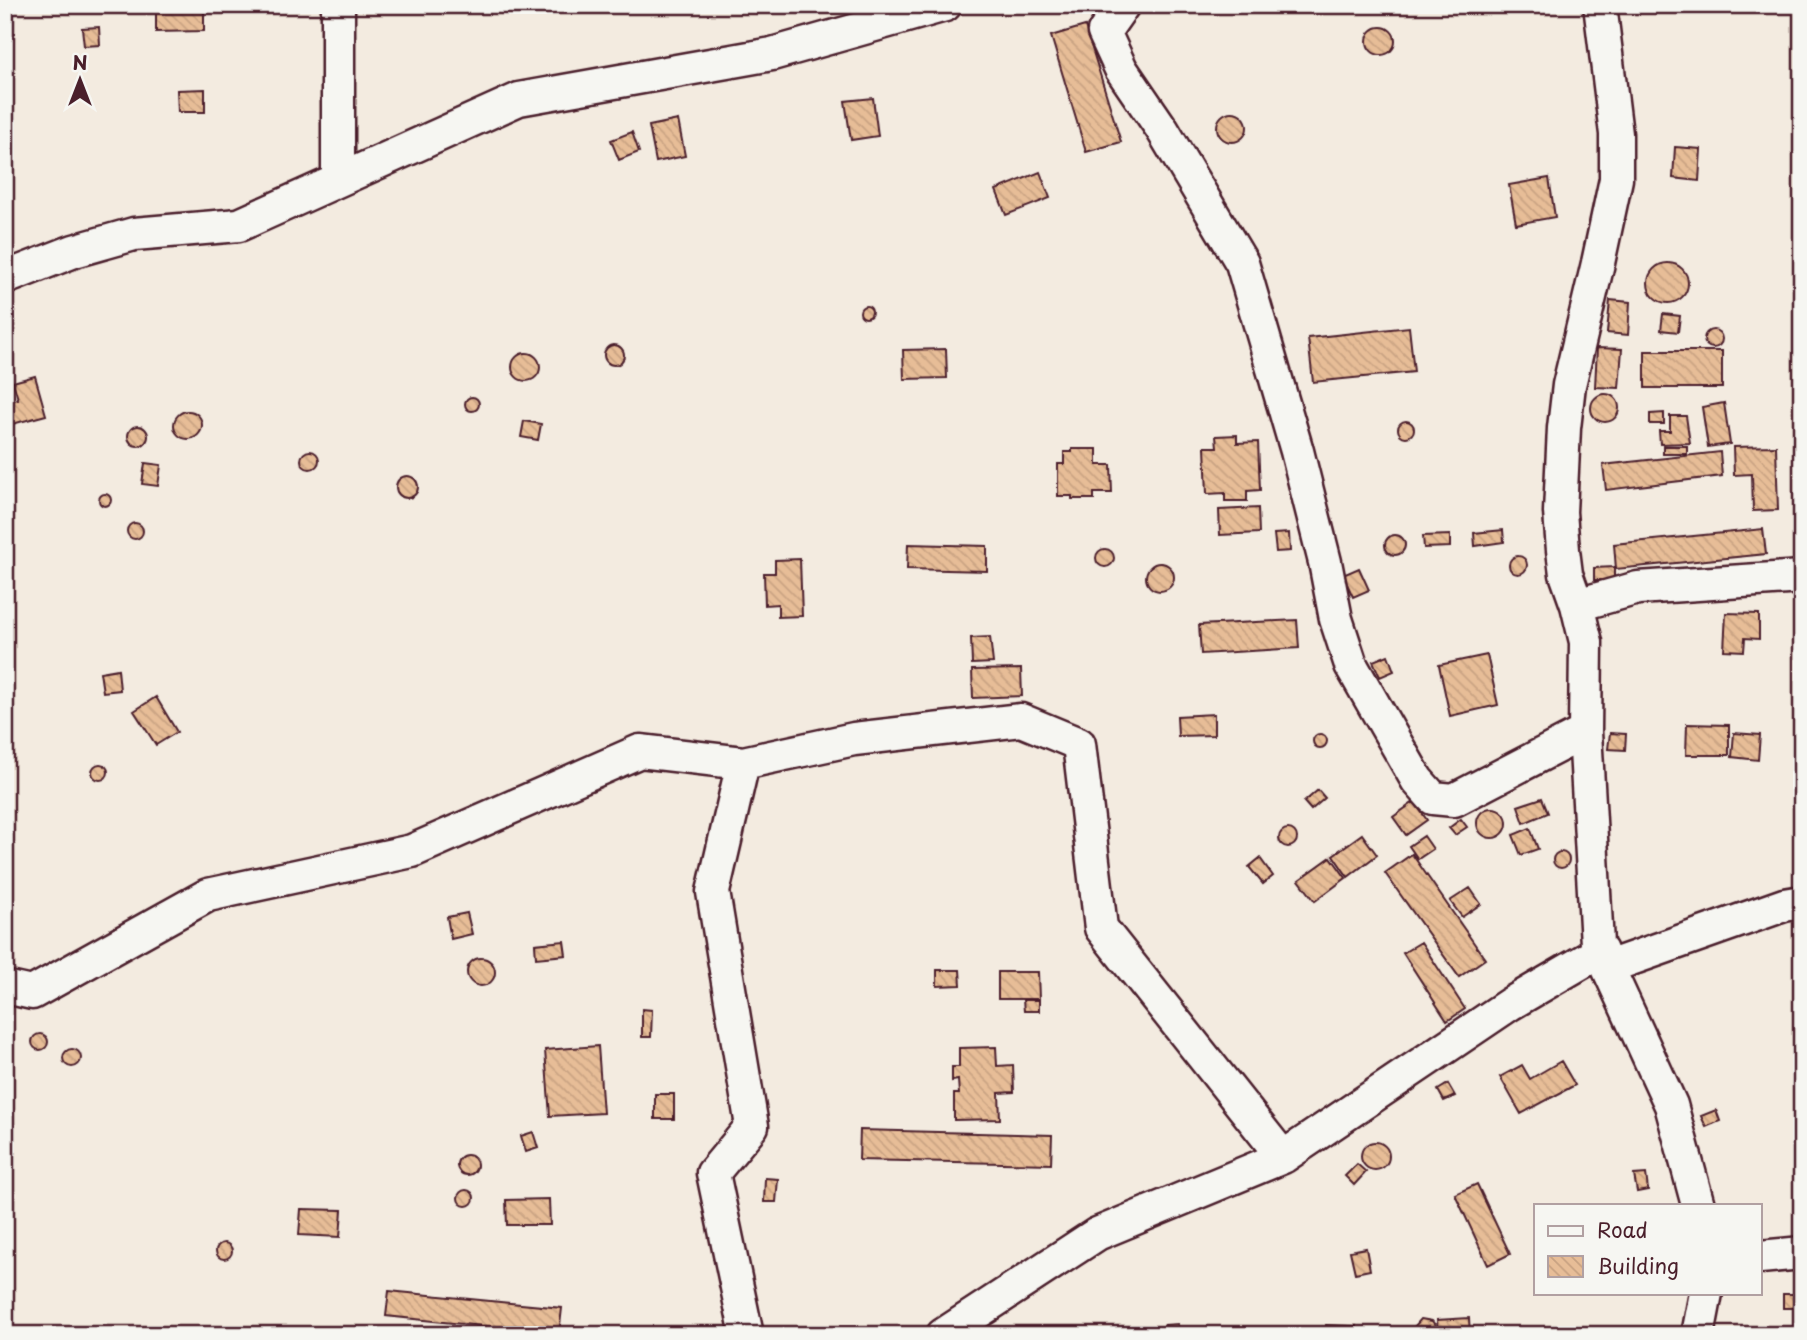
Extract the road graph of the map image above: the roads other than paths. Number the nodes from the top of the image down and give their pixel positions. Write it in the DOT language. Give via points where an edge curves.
graph roads {
  1 [pos="338,5"];
  2 [pos="946,5"];
  3 [pos="1123,5"];
  4 [pos="1601,5"];
  5 [pos="338,180"];
  6 [pos="5,278"];
  7 [pos="1802,577"];
  8 [pos="1577,604"];
  9 [pos="1585,732"];
  10 [pos="743,763"];
  11 [pos="1802,902"];
  12 [pos="1604,959"];
  13 [pos="5,987"];
  14 [pos="1283,1157"];
  15 [pos="1698,1204"];
  16 [pos="1802,1253"];
  17 [pos="1762,1257"];
  18 [pos="1706,1294"];
  19 [pos="747,1335"];
  20 [pos="943,1335"];
  21 [pos="1698,1335"];
  1 -- 5 [label="street"];
  2 -- 5 [label="street" via="772,54 519,99"];
  3 -- 9 [label="street" via="1104,32 1121,69 1242,263 1297,451 1345,648 1417,780 1433,798 1454,800"];
  4 -- 8 [label="street" via="1616,134 1616,179 1569,384 1564,428 1560,512 1566,574"];
  5 -- 6 [label="street" via="239,225 134,234"];
  7 -- 8 [label="street" via="1638,588"];
  8 -- 9 [label="street" via="1586,642"];
  9 -- 12 [label="street" via="1597,944"];
  10 -- 13 [label="street" via="640,751 412,851 208,895 32,993"];
  10 -- 14 [label="street" via="854,739 1021,720 1079,744 1101,928"];
  10 -- 19 [label="street" via="713,892 752,1126 713,1173"];
  11 -- 12 [label="street"];
  12 -- 14 [label="street" via="1510,1004"];
  12 -- 15 [label="street" via="1671,1105"];
  14 -- 20 [label="street" via="1097,1234"];
  16 -- 17 [label="street"];
  18 -- 21 [label="street"];
}
